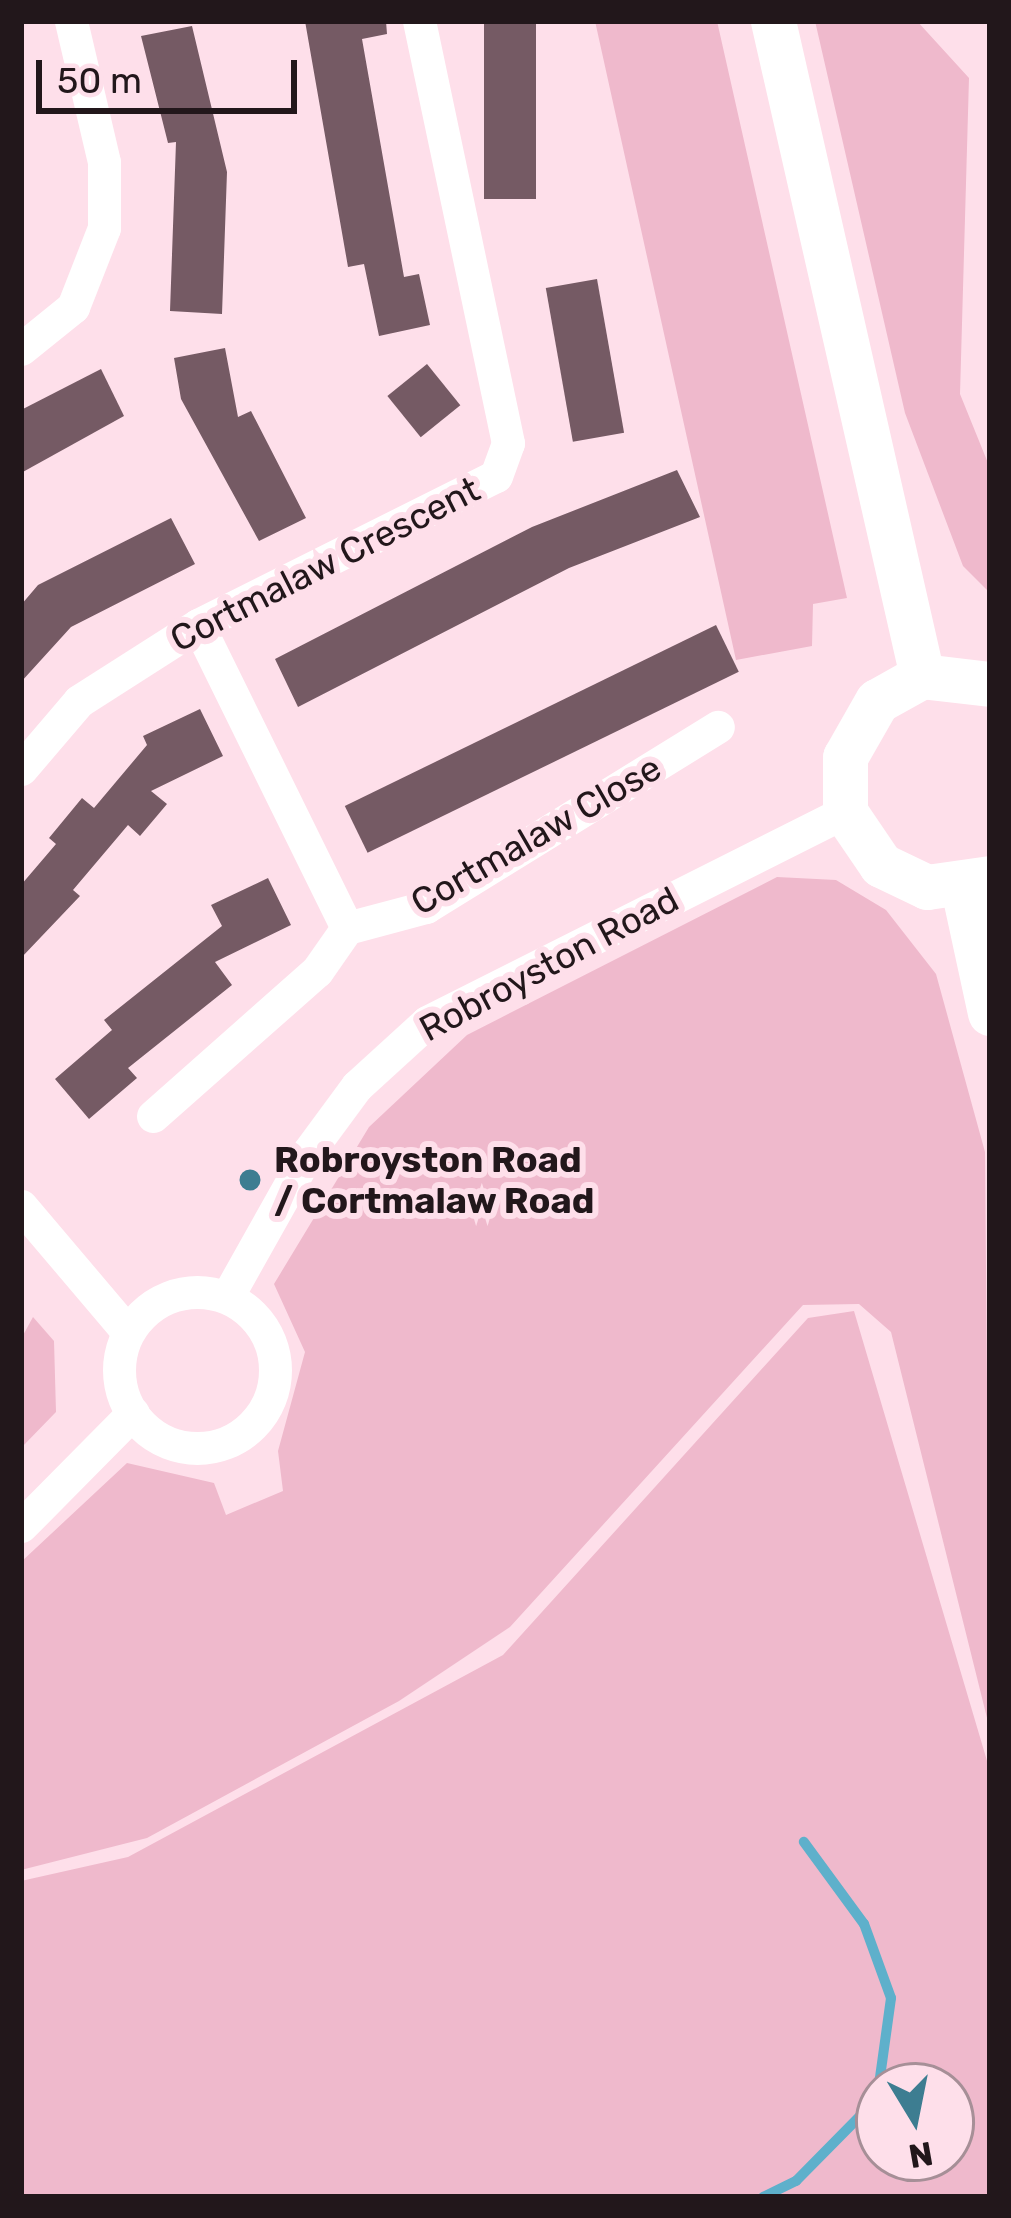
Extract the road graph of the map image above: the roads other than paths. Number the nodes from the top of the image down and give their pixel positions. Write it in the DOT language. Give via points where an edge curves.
graph roads {
  1 [pos="71,21"];
  2 [pos="418,21"];
  3 [pos="773,21"];
  4 [pos="21,349"];
  5 [pos="198,625"];
  6 [pos="922,676"];
  7 [pos="990,684"];
  8 [pos="718,727"];
  9 [pos="21,769"];
  10 [pos="845,812"];
  11 [pos="976,883"];
  12 [pos="347,928"];
  13 [pos="990,1013"];
  14 [pos="152,1116"];
  15 [pos="21,1206"];
  16 [pos="227,1297"];
  17 [pos="128,1333"];
  18 [pos="133,1413"];
  19 [pos="21,1526"];
  1 -- 4 [label="street" via="104,161 104,228 73,307"];
  2 -- 5 [label="street, Cortmalaw Crescent" via="508,443 496,476"];
  3 -- 6 [label="main road"];
  5 -- 9 [label="street, Cortmalaw Crescent" via="79,701"];
  5 -- 12 [label="street"];
  6 -- 7 [label="main road"];
  6 -- 10 [label="main road" via="877,701 844,758"];
  8 -- 12 [label="street, Cortmalaw Close" via="426,907"];
  10 -- 11 [label="main road" via="881,865 927,887"];
  10 -- 16 [label="street, Robroyston Road" via="427,1022 357,1086 309,1151"];
  11 -- 13 [label="main road"];
  12 -- 14 [label="street" via="317,971"];
  15 -- 17 [label="street"];
  16 -- 17 [label="street" via="153,1304"];
  16 -- 18 [label="street" via="260,1323 275,1371 247,1433 186,1449 165,1444"];
  17 -- 18 [label="street" via="119,1381"];
  18 -- 19 [label="street"];
}
